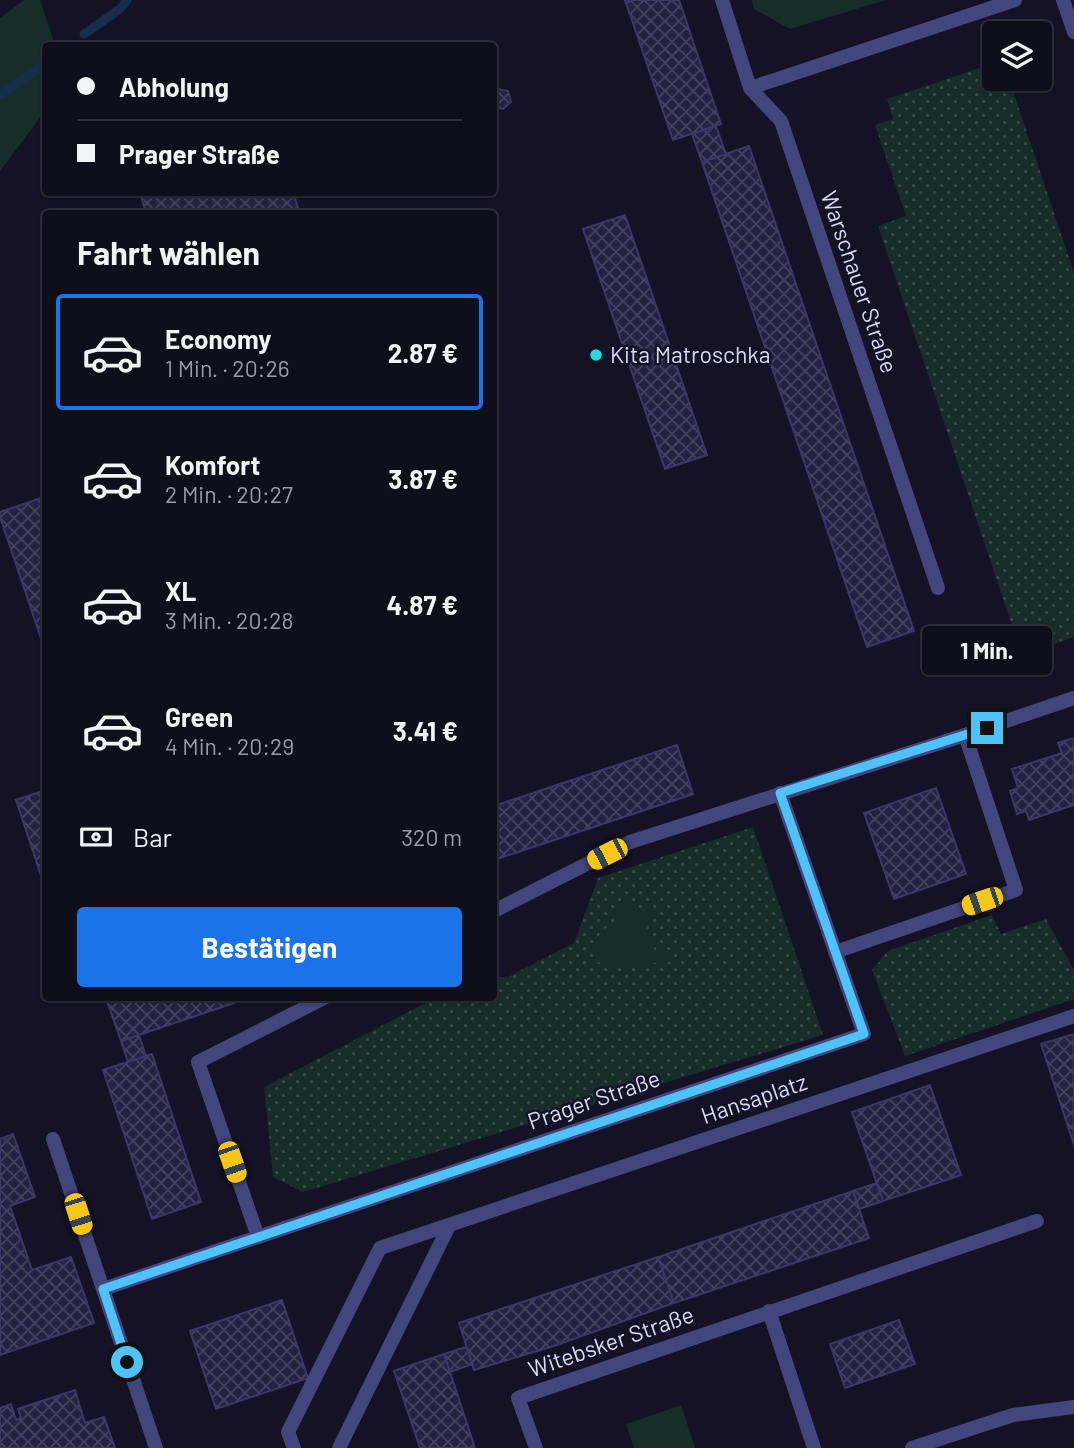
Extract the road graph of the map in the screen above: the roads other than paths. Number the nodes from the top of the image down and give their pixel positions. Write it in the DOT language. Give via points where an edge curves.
graph roads {
  1 [pos="722,0"];
  2 [pos="1015,0"];
  3 [pos="1063,0"];
  4 [pos="1074,32"];
  5 [pos="750,88"];
  6 [pos="938,587"];
  7 [pos="1074,698"];
  8 [pos="965,735"];
  9 [pos="780,793"];
  10 [pos="497,909"];
  11 [pos="835,952"];
  12 [pos="318,1001"];
  13 [pos="1074,1016"];
  14 [pos="53,1139"];
  15 [pos="1037,1221"];
  16 [pos="449,1226"];
  17 [pos="258,1237"];
  18 [pos="103,1289"];
  19 [pos="769,1311"];
  20 [pos="1074,1407"];
  21 [pos="156,1448"];
  22 [pos="294,1448"];
  23 [pos="338,1448"];
  24 [pos="536,1448"];
  25 [pos="814,1448"];
  26 [pos="912,1448"];
  1 -- 5 [label="street, Warschauer Straße"];
  2 -- 5 [label="street"];
  3 -- 4 [label="street"];
  5 -- 6 [label="street, Warschauer Straße" via="781,121"];
  7 -- 8 [label="street"];
  8 -- 9 [label="street"];
  8 -- 11 [label="street" via="1016,890"];
  9 -- 10 [label="street" via="630,842"];
  9 -- 11 [label="street, Prager Straße"];
  11 -- 17 [label="street, Prager Straße" via="864,1034"];
  12 -- 17 [label="street" via="198,1062"];
  13 -- 16 [label="street, Hansaplatz"];
  14 -- 18 [label="street"];
  15 -- 19 [label="street, Witebsker Straße"];
  16 -- 22 [label="street, Hansaplatz" via="380,1248 288,1432"];
  16 -- 23 [label="street"];
  17 -- 18 [label="street, Prager Straße"];
  18 -- 21 [label="street"];
  19 -- 24 [label="street, Witebsker Straße" via="518,1398"];
  19 -- 25 [label="street"];
  20 -- 26 [label="street" via="1013,1415"];
}
